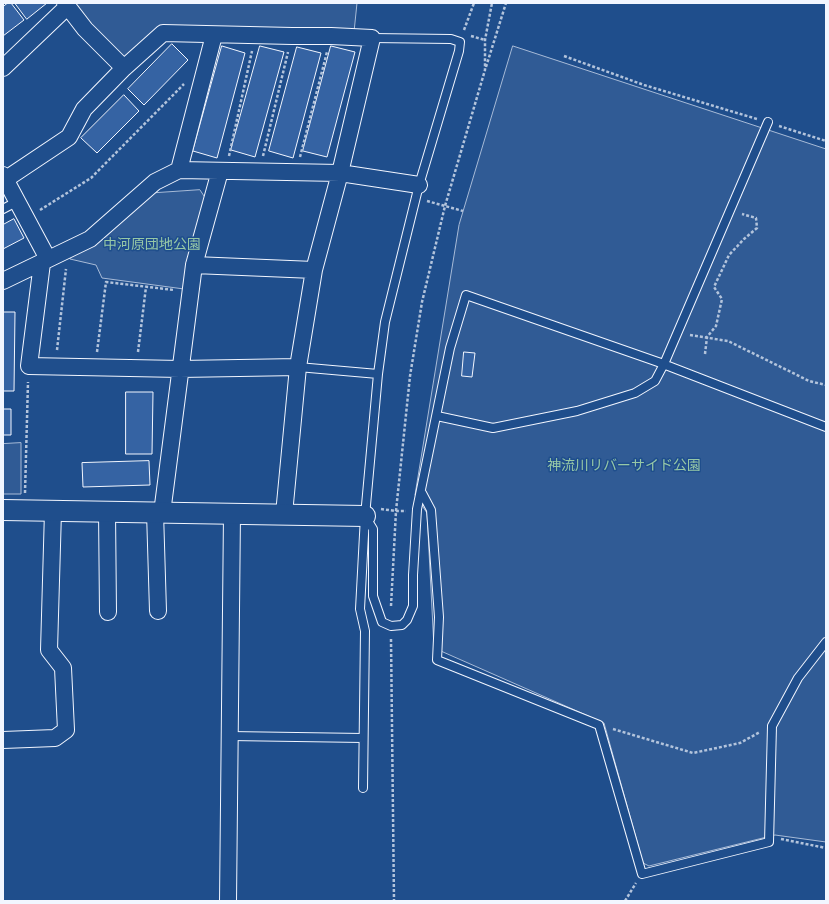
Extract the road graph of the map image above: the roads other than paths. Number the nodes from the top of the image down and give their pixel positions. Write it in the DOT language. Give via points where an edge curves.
graph roads {
  1 [pos="66,5"];
  2 [pos="214,34"];
  3 [pos="372,38"];
  4 [pos="3,68"];
  5 [pos="124,68"];
  6 [pos="768,122"];
  7 [pos="179,170"];
  8 [pos="223,171"];
  9 [pos="340,172"];
  10 [pos="4,179"];
  11 [pos="417,191"];
  12 [pos="18,201"];
  13 [pos="3,209"];
  14 [pos="45,261"];
  15 [pos="194,265"];
  16 [pos="314,270"];
  17 [pos="3,281"];
  18 [pos="664,364"];
  19 [pos="298,367"];
  20 [pos="180,369"];
  21 [pos="378,374"];
  22 [pos="437,416"];
  23 [pos="826,427"];
  24 [pos="422,493"];
  25 [pos="3,510"];
  26 [pos="53,510"];
  27 [pos="107,511"];
  28 [pos="158,512"];
  29 [pos="232,513"];
  30 [pos="284,514"];
  31 [pos="365,516"];
  32 [pos="158,611"];
  33 [pos="108,612"];
  34 [pos="826,642"];
  35 [pos="230,736"];
  36 [pos="364,738"];
  37 [pos="3,740"];
  38 [pos="363,788"];
  39 [pos="228,901"];
  1 -- 4 [label="street"];
  1 -- 5 [label="street" via="85,29"];
  2 -- 3 [label="street"];
  2 -- 5 [label="street" via="163,33"];
  2 -- 7 [label="street"];
  3 -- 9 [label="street"];
  3 -- 11 [label="lane" via="451,38 460,42"];
  5 -- 10 [label="street" via="84,109 69,137"];
  6 -- 18 [label="lane"];
  7 -- 8 [label="street"];
  7 -- 14 [label="street" via="155,182 90,239"];
  8 -- 9 [label="street"];
  8 -- 15 [label="street"];
  9 -- 11 [label="street"];
  9 -- 16 [label="street"];
  10 -- 12 [label="street"];
  11 -- 21 [label="lane" via="385,322"];
  12 -- 13 [label="lane"];
  12 -- 14 [label="street"];
  14 -- 17 [label="street"];
  14 -- 20 [label="street" via="29,366"];
  15 -- 16 [label="street"];
  15 -- 20 [label="street"];
  16 -- 19 [label="street"];
  18 -- 22 [label="lane" via="655,381 635,393 577,411 493,428"];
  18 -- 22 [label="lane" via="466,294 450,348"];
  18 -- 23 [label="lane"];
  19 -- 20 [label="street"];
  19 -- 21 [label="lane"];
  19 -- 30 [label="street"];
  20 -- 28 [label="street"];
  21 -- 31 [label="lane"];
  22 -- 24 [label="lane"];
  24 -- 31 [label="lane" via="417,510 413,606 408,620 402,625 391,626 382,622 378,615 373,596 373,529"];
  24 -- 34 [label="lane" via="431,510 439,617 437,660 599,725 642,874 769,842 772,726 798,678"];
  25 -- 26 [label="street"];
  26 -- 27 [label="street"];
  26 -- 37 [label="street" via="49,650 63,668 66,730 55,738"];
  27 -- 28 [label="street"];
  27 -- 33 [label="street"];
  28 -- 29 [label="street"];
  28 -- 32 [label="street"];
  29 -- 30 [label="street"];
  29 -- 35 [label="street"];
  30 -- 31 [label="street"];
  31 -- 36 [label="lane" via="360,609 365,631"];
  35 -- 36 [label="lane"];
  35 -- 39 [label="street"];
  36 -- 38 [label="lane"];
}
